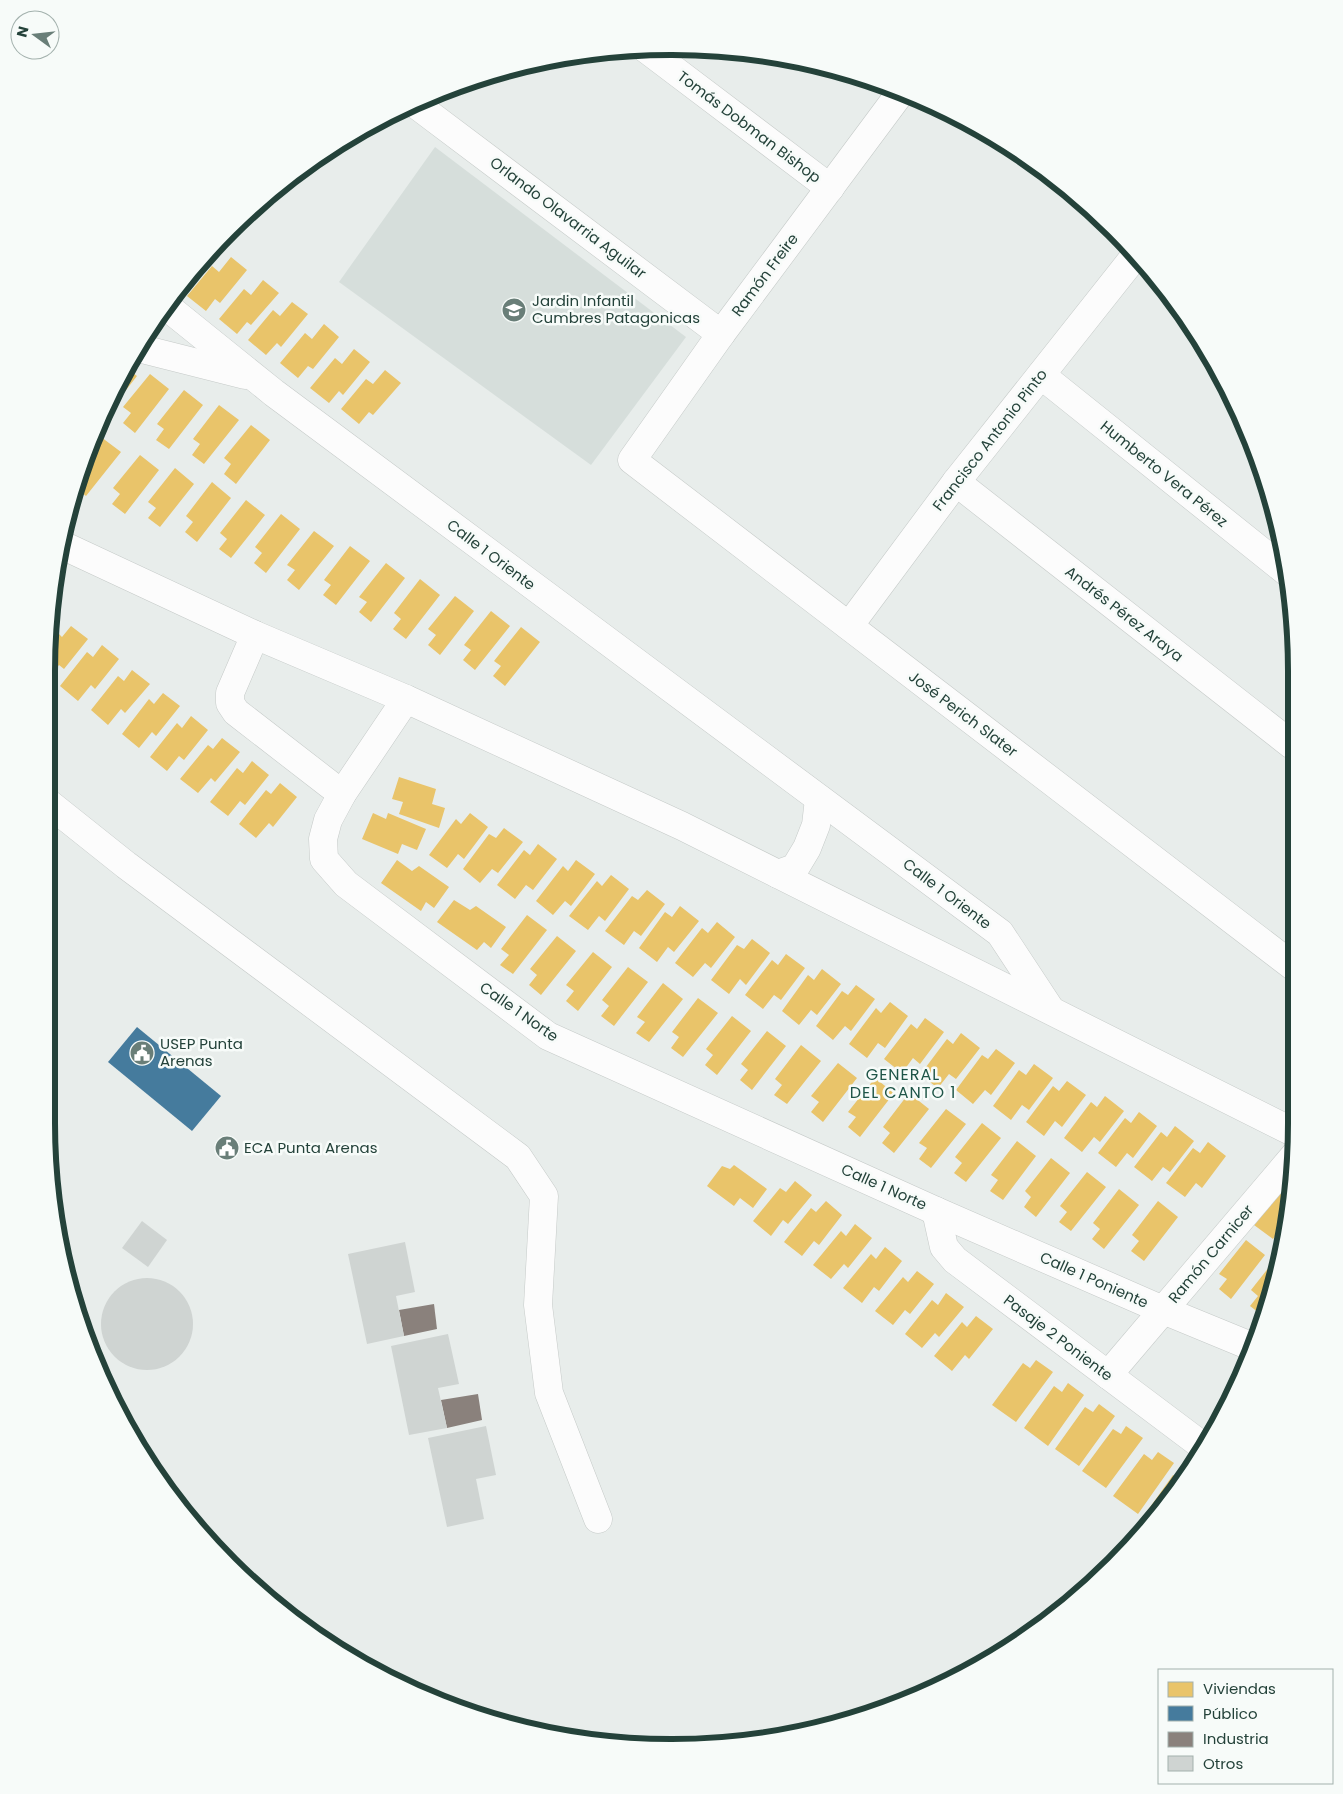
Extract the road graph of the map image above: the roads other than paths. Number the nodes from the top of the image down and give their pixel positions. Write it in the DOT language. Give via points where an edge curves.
graph roads {
  1 [pos="655,55"];
  2 [pos="897,98"];
  3 [pos="422,109"];
  4 [pos="830,188"];
  5 [pos="1131,261"];
  6 [pos="172,311"];
  7 [pos="721,334"];
  8 [pos="146,350"];
  9 [pos="1041,375"];
  10 [pos="255,378"];
  11 [pos="632,460"];
  12 [pos="956,482"];
  13 [pos="68,548"];
  14 [pos="1278,565"];
  15 [pos="849,626"];
  16 [pos="255,635"];
  17 [pos="406,699"];
  18 [pos="1288,742"];
  19 [pos="342,794"];
  20 [pos="819,799"];
  21 [pos="55,808"];
  22 [pos="778,874"];
  23 [pos="1288,962"];
  24 [pos="1051,1010"];
  25 [pos="1288,1129"];
  26 [pos="1287,1165"];
  27 [pos="936,1210"];
  28 [pos="1163,1310"];
  29 [pos="1246,1344"];
  30 [pos="1108,1375"];
  31 [pos="1198,1442"];
  32 [pos="598,1519"];
  1 -- 4 [label="street, Tomás Dobman Bishop"];
  2 -- 4 [label="street, Ramón Freire"];
  3 -- 7 [label="street, Orlando Olavarria Aguilar"];
  4 -- 7 [label="street, Ramón Freire"];
  5 -- 9 [label="street, Francisco Antonio Pinto"];
  6 -- 10 [label="street, Calle 1 Oriente"];
  7 -- 11 [label="street, Ramón Freire"];
  8 -- 10 [label="street"];
  9 -- 12 [label="street, Francisco Antonio Pinto"];
  9 -- 14 [label="street, Humberto Vera Pérez"];
  10 -- 20 [label="street, Calle 1 Oriente"];
  11 -- 15 [label="street, José Perich Slater"];
  12 -- 15 [label="street, Francisco Antonio Pinto"];
  12 -- 18 [label="street, Andrés Pérez Araya"];
  13 -- 16 [label="street"];
  15 -- 23 [label="street, José Perich Slater"];
  16 -- 17 [label="street"];
  16 -- 19 [label="street" via="230,693 230,703 236,712"];
  17 -- 19 [label="street, Calle 1 Norte"];
  17 -- 22 [label="street" via="682,826"];
  19 -- 27 [label="street, Calle 1 Norte" via="328,820 323,839 324,859 346,884 548,1036"];
  20 -- 22 [label="street" via="816,825 807,848 795,868"];
  20 -- 24 [label="street, Calle 1 Oriente" via="1000,933"];
  21 -- 32 [label="street" via="126,865 518,1157 544,1196 538,1305 549,1393"];
  22 -- 24 [label="street"];
  24 -- 25 [label="street"];
  26 -- 28 [label="street, Ramón Carnicer"];
  27 -- 28 [label="street, Calle 1 Poniente"];
  27 -- 30 [label="street, Pasaje 2 Poniente" via="944,1247 955,1260"];
  28 -- 29 [label="street, Calle 1 Poniente"];
  28 -- 30 [label="street, Ramón Carnicer"];
  30 -- 31 [label="street, Pasaje 2 Poniente"];
}
